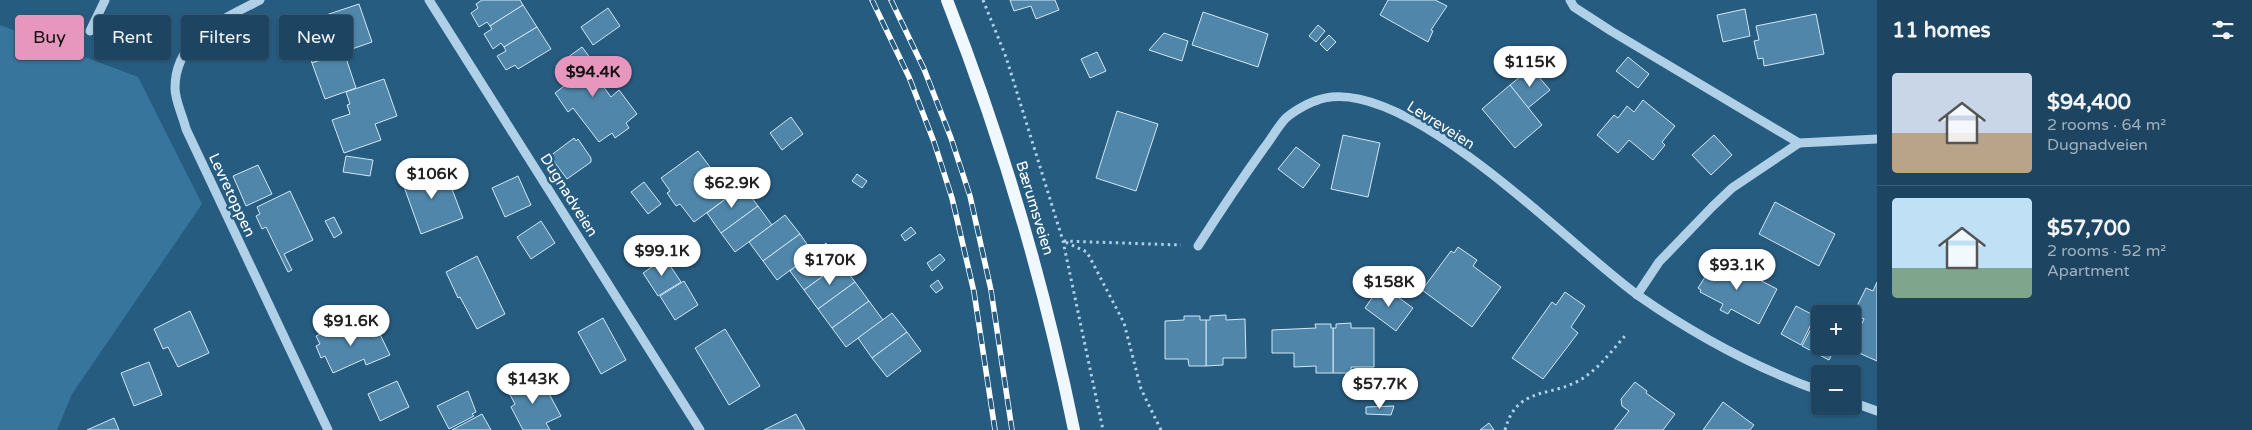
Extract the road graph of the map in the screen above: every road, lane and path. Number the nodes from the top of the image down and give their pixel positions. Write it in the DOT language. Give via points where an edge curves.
graph roads {
  1 [pos="105,0"];
  2 [pos="260,0"];
  3 [pos="429,0"];
  4 [pos="948,0"];
  5 [pos="983,0"];
  6 [pos="1570,0"];
  7 [pos="90,31"];
  8 [pos="1877,139"];
  9 [pos="1799,143"];
  10 [pos="1063,241"];
  11 [pos="1198,246"];
  12 [pos="1637,295"];
  13 [pos="1625,336"];
  14 [pos="1811,387"];
  15 [pos="1861,405"];
  16 [pos="1877,411"];
  17 [pos="328,430"];
  18 [pos="700,430"];
  19 [pos="1074,430"];
  20 [pos="1103,430"];
  21 [pos="1161,430"];
  22 [pos="1504,430"];
  1 -- 7 [label="street"];
  2 -- 17 [label="street, Levretoppen" via="210,26 187,48 177,64 175,90 186,129"];
  3 -- 18 [label="street, Dugnadveien"];
  4 -- 19 [label="main road, Bærumsveien" via="1020,213"];
  5 -- 10 [label="path" via="1006,57"];
  6 -- 9 [label="street" via="1574,7 1611,31"];
  8 -- 9 [label="street"];
  9 -- 12 [label="street" via="1739,183 1712,207 1659,262"];
  10 -- 11 [label="path"];
  10 -- 20 [label="path"];
  10 -- 21 [label="path" via="1087,252 1124,323 1140,388"];
  11 -- 12 [label="street, Levreveien" via="1286,118 1315,100 1347,96 1389,109 1429,130 1514,191"];
  12 -- 14 [label="street, Levreveien" via="1734,354"];
  13 -- 22 [label="path" via="1590,374 1567,387 1520,402 1509,413"];
  15 -- 16 [label="street"];
}
